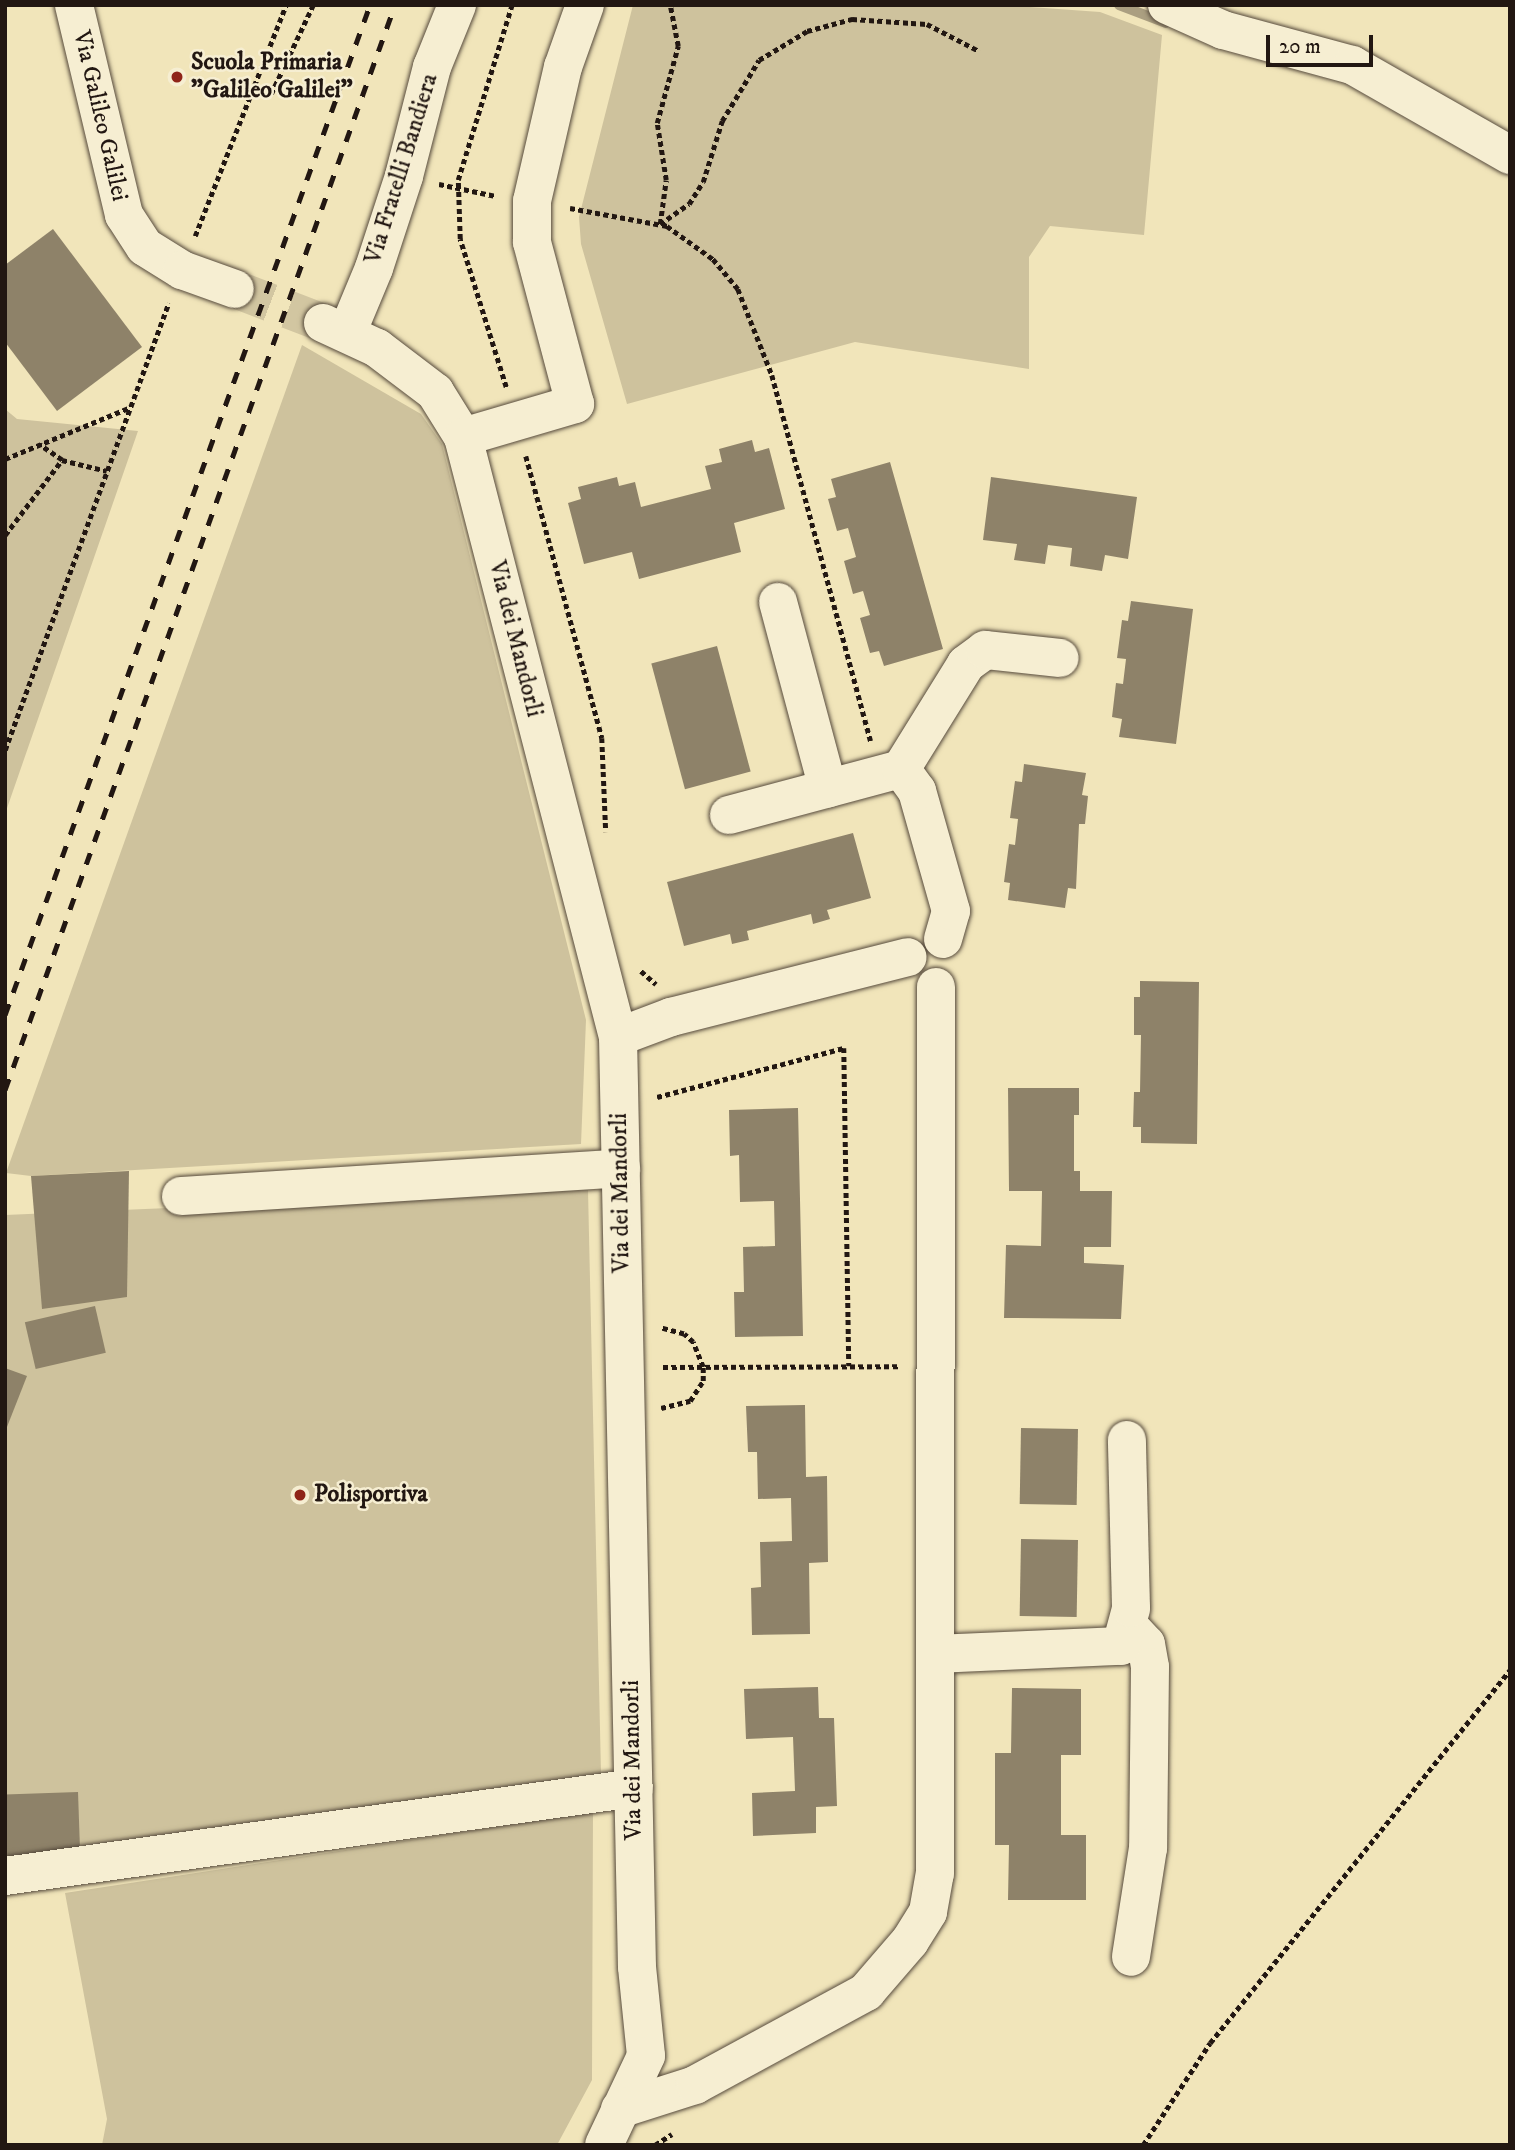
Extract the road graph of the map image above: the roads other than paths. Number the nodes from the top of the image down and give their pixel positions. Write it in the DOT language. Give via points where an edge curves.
graph roads {
  1 [pos="74,5"];
  2 [pos="457,5"];
  3 [pos="585,5"];
  4 [pos="1167,5"];
  5 [pos="1510,155"];
  6 [pos="235,289"];
  7 [pos="335,328"];
  8 [pos="463,437"];
  9 [pos="778,602"];
  10 [pos="1060,658"];
  11 [pos="893,772"];
  12 [pos="828,788"];
  13 [pos="729,815"];
  14 [pos="943,939"];
  15 [pos="908,957"];
  16 [pos="936,987"];
  17 [pos="618,1037"];
  18 [pos="621,1168"];
  19 [pos="181,1196"];
  20 [pos="1128,1440"];
  21 [pos="1128,1625"];
  22 [pos="935,1654"];
  23 [pos="634,1788"];
  24 [pos="5,1876"];
  25 [pos="1131,1956"];
  26 [pos="620,2109"];
  27 [pos="604,2145"];
  1 -- 6 [label="street, Via Galileo Galilei" via="124,215 145,247 182,270"];
  2 -- 7 [label="street, Via Fratelli Bandiera" via="432,67 404,176"];
  3 -- 8 [label="street" via="563,67 532,201 532,242 575,404"];
  4 -- 5 [label="street" via="1223,30 1352,65"];
  7 -- 8 [label="street, Via dei Mandorli" via="377,348 435,392"];
  8 -- 17 [label="street, Via dei Mandorli"];
  9 -- 12 [label="street"];
  10 -- 11 [label="street" via="985,650 966,664"];
  11 -- 12 [label="street"];
  11 -- 14 [label="street" via="917,791 950,911"];
  12 -- 13 [label="street"];
  14 -- 15 [label="street" via="922,940"];
  14 -- 16 [label="street" via="955,950 958,966 951,980"];
  15 -- 16 [label="street" via="914,979"];
  15 -- 17 [label="street" via="671,1017"];
  16 -- 22 [label="street"];
  17 -- 18 [label="street, Via dei Mandorli"];
  18 -- 19 [label="street"];
  18 -- 23 [label="street, Via dei Mandorli"];
  20 -- 21 [label="street"];
  21 -- 22 [label="street" via="1121,1646 1103,1649"];
  21 -- 25 [label="street" via="1146,1644 1150,1667 1148,1848"];
  22 -- 26 [label="street" via="935,1874 928,1912 911,1941 866,1992 695,2085"];
  23 -- 24 [label="street"];
  23 -- 26 [label="street, Via dei Mandorli" via="637,1967 646,2056"];
  26 -- 27 [label="street, Via dei Mandorli"];
}
